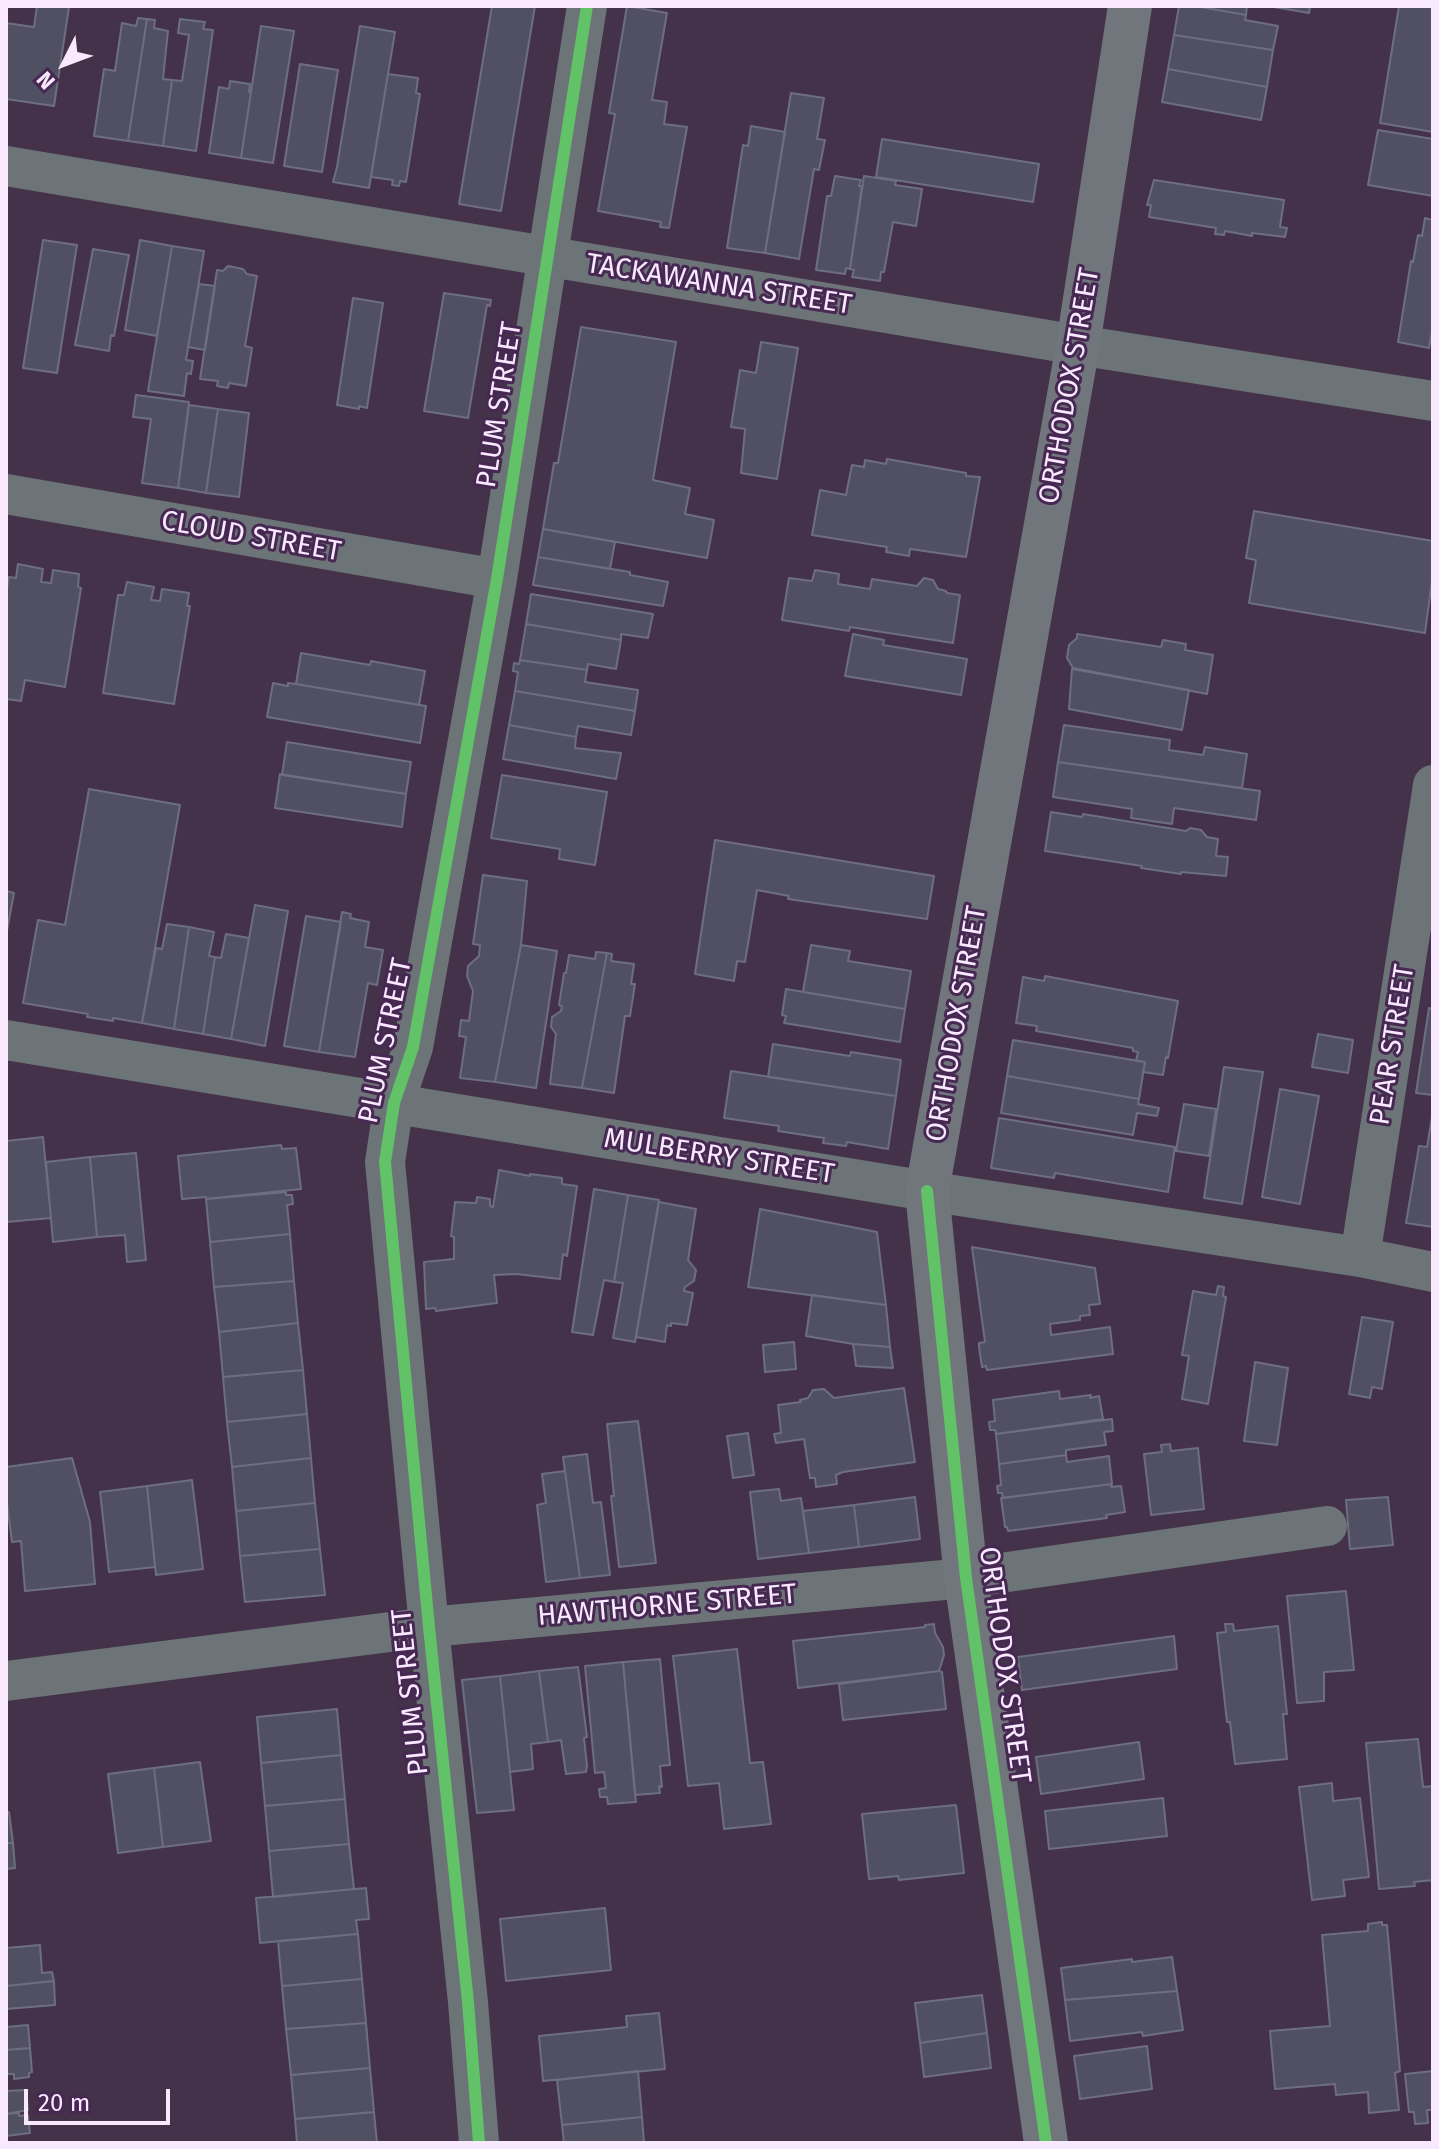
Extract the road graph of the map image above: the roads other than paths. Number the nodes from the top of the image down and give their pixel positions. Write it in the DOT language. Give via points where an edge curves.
graph roads {
  1 [pos="587,6"];
  2 [pos="1130,6"];
  3 [pos="6,166"];
  4 [pos="548,257"];
  5 [pos="1078,345"];
  6 [pos="1433,401"];
  7 [pos="6,494"];
  8 [pos="497,579"];
  9 [pos="1433,785"];
  10 [pos="6,1040"];
  11 [pos="394,1103"];
  12 [pos="927,1191"];
  13 [pos="1360,1257"];
  14 [pos="1433,1272"];
  15 [pos="1327,1526"];
  16 [pos="966,1578"];
  17 [pos="429,1627"];
  18 [pos="6,1681"];
  19 [pos="479,2143"];
  20 [pos="1046,2143"];
  1 -- 4 [label="street, PLUM STREET"];
  2 -- 5 [label="street, ORTHODOX STREET"];
  3 -- 4 [label="street, TACKAWANNA STREET"];
  4 -- 5 [label="street, TACKAWANNA STREET"];
  4 -- 8 [label="street, PLUM STREET"];
  5 -- 6 [label="street, TACKAWANNA STREET"];
  5 -- 12 [label="street, ORTHODOX STREET"];
  7 -- 8 [label="street, CLOUD STREET"];
  8 -- 11 [label="street, PLUM STREET" via="413,1047"];
  9 -- 13 [label="street, PEAR STREET"];
  10 -- 11 [label="street, MULBERRY STREET"];
  11 -- 12 [label="street, MULBERRY STREET"];
  11 -- 17 [label="street, PLUM STREET" via="385,1162"];
  12 -- 13 [label="street, MULBERRY STREET"];
  12 -- 16 [label="street, ORTHODOX STREET"];
  13 -- 14 [label="street, MULBERRY STREET"];
  15 -- 16 [label="street, HAWTHORNE STREET"];
  16 -- 17 [label="street, HAWTHORNE STREET"];
  16 -- 20 [label="street, ORTHODOX STREET"];
  17 -- 18 [label="street, HAWTHORNE STREET"];
  17 -- 19 [label="street, PLUM STREET"];
}
